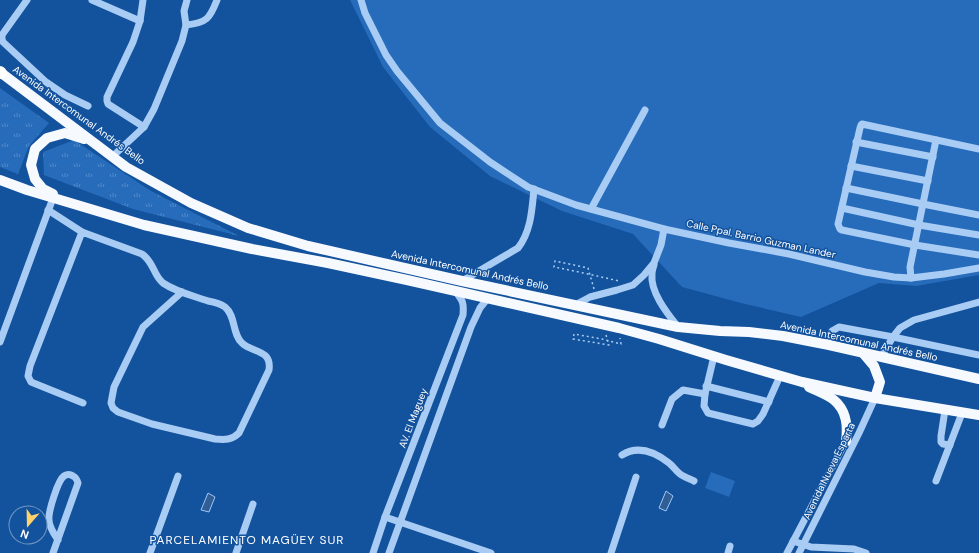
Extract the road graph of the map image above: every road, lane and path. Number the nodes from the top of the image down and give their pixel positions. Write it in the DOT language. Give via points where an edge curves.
graph roads {
  1 [pos="26,0"];
  2 [pos="92,0"];
  3 [pos="143,0"];
  4 [pos="187,0"];
  5 [pos="217,0"];
  6 [pos="361,0"];
  7 [pos="140,21"];
  8 [pos="186,25"];
  9 [pos="0,72"];
  10 [pos="88,106"];
  11 [pos="645,110"];
  12 [pos="144,127"];
  13 [pos="936,140"];
  14 [pos="856,142"];
  15 [pos="96,144"];
  16 [pos="979,149"];
  17 [pos="112,156"];
  18 [pos="933,157"];
  19 [pos="851,166"];
  20 [pos="0,180"];
  21 [pos="928,181"];
  22 [pos="846,188"];
  23 [pos="534,189"];
  24 [pos="53,198"];
  25 [pos="74,204"];
  26 [pos="923,204"];
  27 [pos="842,208"];
  28 [pos="591,209"];
  29 [pos="48,210"];
  30 [pos="979,215"];
  31 [pos="919,225"];
  32 [pos="664,229"];
  33 [pos="82,232"];
  34 [pos="979,235"];
  35 [pos="915,245"];
  36 [pos="979,255"];
  37 [pos="654,263"];
  38 [pos="588,268"];
  39 [pos="979,268"];
  40 [pos="911,278"];
  41 [pos="462,281"];
  42 [pos="634,285"];
  43 [pos="182,292"];
  44 [pos="456,292"];
  45 [pos="488,298"];
  46 [pos="979,302"];
  47 [pos="575,305"];
  48 [pos="678,327"];
  49 [pos="619,328"];
  50 [pos="893,337"];
  51 [pos="0,342"];
  52 [pos="609,345"];
  53 [pos="829,345"];
  54 [pos="863,353"];
  55 [pos="979,355"];
  56 [pos="714,356"];
  57 [pos="881,357"];
  58 [pos="780,376"];
  59 [pos="979,379"];
  60 [pos="797,380"];
  61 [pos="706,386"];
  62 [pos="704,394"];
  63 [pos="875,398"];
  64 [pos="769,402"];
  65 [pos="82,403"];
  66 [pos="945,410"];
  67 [pos="962,413"];
  68 [pos="979,415"];
  69 [pos="662,425"];
  70 [pos="420,428"];
  71 [pos="433,432"];
  72 [pos="850,443"];
  73 [pos="950,445"];
  74 [pos="622,455"];
  75 [pos="178,476"];
  76 [pos="636,477"];
  77 [pos="694,481"];
  78 [pos="936,481"];
  79 [pos="253,504"];
  80 [pos="386,517"];
  81 [pos="400,522"];
  82 [pos="58,540"];
  83 [pos="794,541"];
  84 [pos="804,545"];
  85 [pos="486,552"];
  86 [pos="53,553"];
  87 [pos="150,553"];
  88 [pos="236,553"];
  89 [pos="373,553"];
  90 [pos="389,553"];
  91 [pos="611,553"];
  92 [pos="787,553"];
  93 [pos="799,553"];
  94 [pos="866,553"];
  1 -- 10 [label="street" via="2,35 3,42 46,82"];
  2 -- 7 [label="street"];
  3 -- 7 [label="street"];
  4 -- 8 [label="street" via="184,11"];
  5 -- 8 [label="street" via="207,19 197,24"];
  6 -- 23 [label="street, Calle Ppal. Barrio Guzman Lander" via="386,55 440,123 490,162"];
  7 -- 12 [label="street" via="107,101"];
  8 -- 12 [label="street" via="182,41"];
  9 -- 15 [label="main road, Avenida Intercomunal Andrés Bello"];
  11 -- 28 [label="street"];
  12 -- 17 [label="street"];
  13 -- 14 [label="street" via="862,124"];
  13 -- 16 [label="street"];
  13 -- 18 [label="street"];
  14 -- 18 [label="street"];
  14 -- 19 [label="street"];
  15 -- 17 [label="main road, Avenida Intercomunal Andrés Bello"];
  15 -- 25 [label="main road" via="65,133 47,138 35,149 31,165 35,179 43,189"];
  17 -- 41 [label="main road, Avenida Intercomunal Andrés Bello" via="126,167 191,204 248,228 308,246"];
  18 -- 21 [label="street"];
  19 -- 21 [label="street"];
  19 -- 22 [label="street"];
  20 -- 24 [label="main road"];
  21 -- 26 [label="street"];
  22 -- 26 [label="street"];
  22 -- 27 [label="street"];
  23 -- 28 [label="street, Calle Ppal. Barrio Guzman Lander"];
  23 -- 41 [label="street" via="527,233 521,245"];
  24 -- 25 [label="main road"];
  24 -- 29 [label="street"];
  25 -- 44 [label="main road" via="144,225"];
  26 -- 30 [label="street"];
  26 -- 31 [label="street"];
  27 -- 31 [label="street"];
  27 -- 35 [label="street" via="838,224 840,229"];
  28 -- 32 [label="street, Calle Ppal. Barrio Guzman Lander"];
  29 -- 33 [label="street"];
  29 -- 51 [label="street"];
  31 -- 34 [label="street"];
  31 -- 35 [label="street"];
  32 -- 37 [label="street"];
  32 -- 40 [label="street, Calle Ppal. Barrio Guzman Lander" via="865,272"];
  33 -- 43 [label="street" via="142,254 148,258 159,279"];
  33 -- 65 [label="street" via="28,376 31,382"];
  35 -- 36 [label="street"];
  35 -- 40 [label="street" via="910,267"];
  37 -- 42 [label="street"];
  37 -- 48 [label="street" via="654,287 663,307"];
  38 -- 42 [label="path" via="555,261 554,266"];
  39 -- 40 [label="street, Calle Ppal. Barrio Guzman Lander"];
  41 -- 47 [label="main road, Avenida Intercomunal Andrés Bello"];
  42 -- 47 [label="street" via="590,297"];
  43 -- 43 [label="street" via="226,308 240,342 269,360 269,370 239,433 231,439 215,439 152,424 118,412 111,403 114,387 143,326"];
  44 -- 45 [label="main road"];
  44 -- 70 [label="street, AV. El Maguey" via="462,301 463,315"];
  45 -- 49 [label="main road"];
  45 -- 71 [label="street" via="480,308 471,328"];
  46 -- 50 [label="street" via="914,320 900,328"];
  47 -- 48 [label="main road, Avenida Intercomunal Andrés Bello"];
  48 -- 53 [label="main road, Avenida Intercomunal Andrés Bello" via="783,336"];
  49 -- 52 [label="path" via="621,344 574,334 573,339"];
  49 -- 56 [label="main road"];
  50 -- 53 [label="street" via="839,328 832,331"];
  50 -- 55 [label="street"];
  50 -- 57 [label="street"];
  53 -- 54 [label="main road, Avenida Intercomunal Andrés Bello"];
  54 -- 57 [label="main road, Avenida Intercomunal Andrés Bello"];
  54 -- 63 [label="main road" via="874,366 880,382"];
  56 -- 58 [label="main road"];
  56 -- 61 [label="street"];
  57 -- 59 [label="main road, Avenida Intercomunal Andrés Bello"];
  58 -- 60 [label="main road"];
  58 -- 64 [label="street"];
  60 -- 63 [label="main road"];
  60 -- 72 [label="main road" via="834,400 843,410"];
  61 -- 62 [label="street"];
  61 -- 64 [label="street"];
  62 -- 64 [label="street" via="704,406 708,413 753,424 758,421"];
  62 -- 69 [label="street" via="683,390 672,399"];
  63 -- 66 [label="main road"];
  63 -- 72 [label="street, Avenida Nueva Esparta" via="867,417"];
  66 -- 67 [label="main road"];
  66 -- 73 [label="street" via="940,440 943,444"];
  67 -- 68 [label="main road"];
  67 -- 73 [label="street"];
  70 -- 71 [label="street"];
  70 -- 80 [label="street, AV. El Maguey"];
  71 -- 81 [label="street"];
  72 -- 83 [label="street, Avenida Nueva Esparta"];
  72 -- 84 [label="street, Avenida Nueva Esparta"];
  73 -- 78 [label="street"];
  74 -- 77 [label="street" via="629,450 642,449 660,456 680,474"];
  75 -- 87 [label="street"];
  76 -- 91 [label="street"];
  79 -- 88 [label="street"];
  80 -- 81 [label="street"];
  80 -- 89 [label="street, AV. El Maguey"];
  81 -- 85 [label="street"];
  81 -- 90 [label="street"];
  82 -- 82 [label="street" via="78,483 71,474 62,478 50,508 48,521"];
  82 -- 86 [label="street"];
  83 -- 84 [label="street"];
  83 -- 92 [label="street, Avenida Nueva Esparta"];
  84 -- 93 [label="street, Avenida Nueva Esparta"];
  84 -- 94 [label="street" via="854,549"];
}
